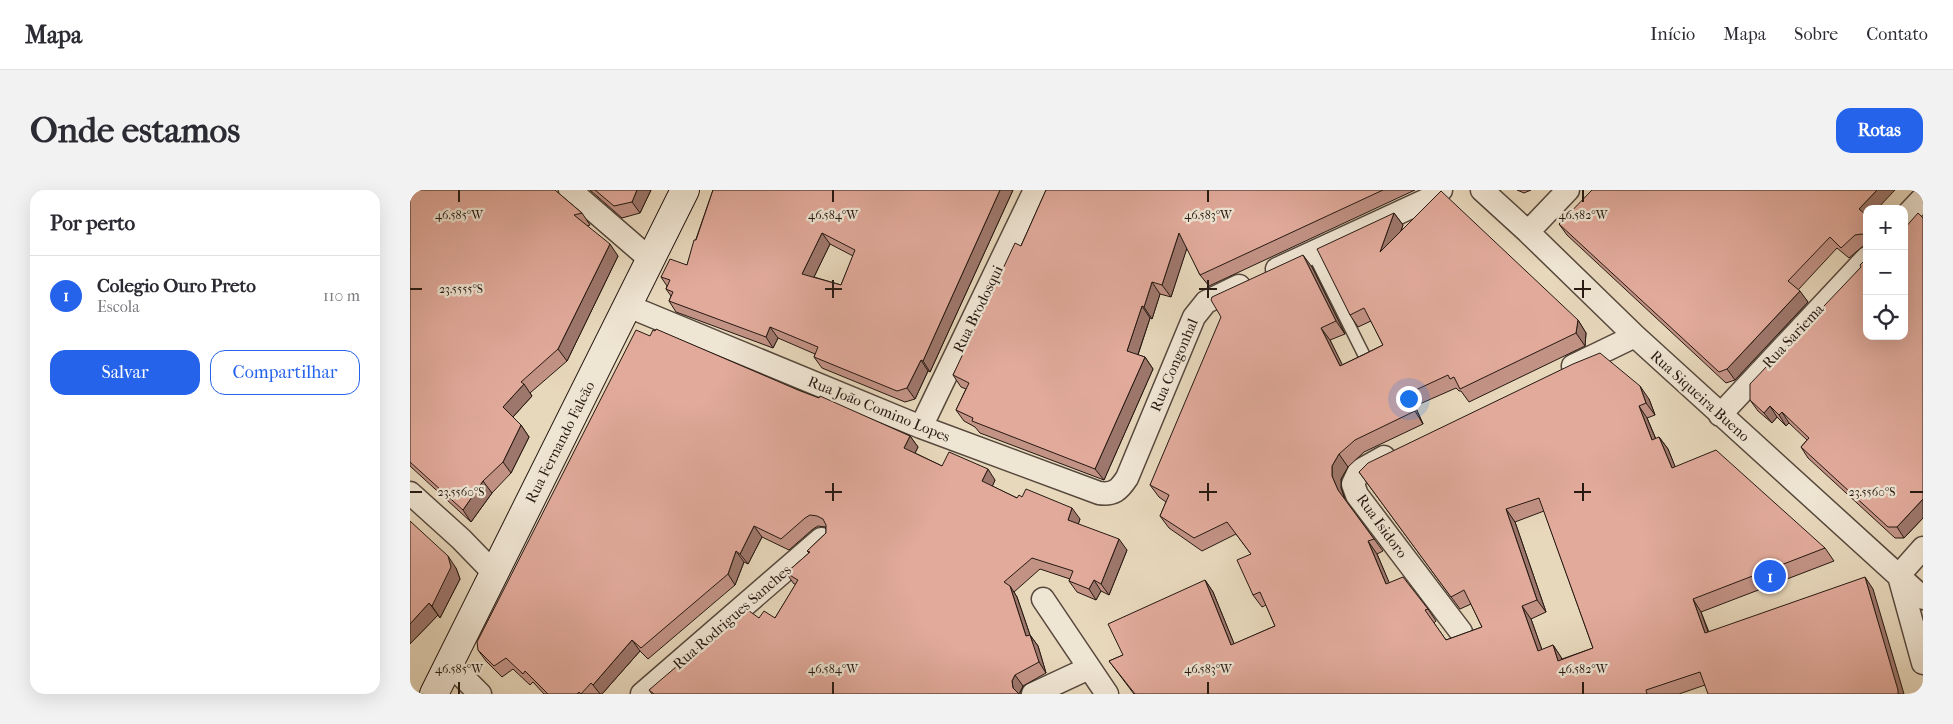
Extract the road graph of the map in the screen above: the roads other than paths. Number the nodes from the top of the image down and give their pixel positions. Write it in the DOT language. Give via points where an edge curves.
graph roads {
  1 [pos="570,190"];
  2 [pos="685,190"];
  3 [pos="1035,190"];
  4 [pos="1441,190"];
  5 [pos="1482,190"];
  6 [pos="1568,190"];
  7 [pos="1923,198"];
  8 [pos="1908,214"];
  9 [pos="1528,232"];
  10 [pos="1313,253"];
  11 [pos="651,260"];
  12 [pos="1863,262"];
  13 [pos="628,306"];
  14 [pos="1635,336"];
  15 [pos="1366,359"];
  16 [pos="1554,376"];
  17 [pos="1720,415"];
  18 [pos="922,427"];
  19 [pos="1405,447"];
  20 [pos="1127,478"];
  21 [pos="410,492"];
  22 [pos="821,539"];
  23 [pos="1923,548"];
  24 [pos="494,573"];
  25 [pos="1898,575"];
  26 [pos="1923,598"];
  27 [pos="1043,599"];
  28 [pos="1461,632"];
  29 [pos="448,662"];
  30 [pos="1923,663"];
  31 [pos="1088,668"];
  32 [pos="1056,689"];
  33 [pos="434,694"];
  34 [pos="480,694"];
  35 [pos="642,694"];
  36 [pos="1033,694"];
  37 [pos="1107,694"];
  1 -- 11 [label="street"];
  2 -- 11 [label="main road, Rua Fernando Falcão"];
  3 -- 18 [label="street, Rua Brodosqui"];
  4 -- 10 [label="street, Rua Congonhal" via="1435,196"];
  5 -- 9 [label="street, Rua Siqueira Bueno"];
  6 -- 9 [label="street"];
  7 -- 8 [label="street"];
  9 -- 14 [label="street, Rua Siqueira Bueno"];
  10 -- 15 [label="lane"];
  10 -- 20 [label="street, Rua Congonhal" via="1206,302 1198,311"];
  11 -- 13 [label="main road, Rua Fernando Falcão"];
  12 -- 17 [label="street, Rua Sariema"];
  13 -- 18 [label="street, Rua João Comino Lopes"];
  13 -- 24 [label="main road, Rua Fernando Falcão"];
  14 -- 16 [label="street"];
  14 -- 17 [label="street, Rua Siqueira Bueno"];
  17 -- 25 [label="street, Rua Siqueira Bueno"];
  18 -- 20 [label="street, Rua João Comino Lopes" via="1099,493 1118,490"];
  19 -- 28 [label="street, Rua Isidoro" via="1359,471 1353,484 1357,494"];
  21 -- 24 [label="street"];
  22 -- 35 [label="street, Rua Rodrigues Sanches"];
  23 -- 25 [label="street"];
  24 -- 29 [label="main road, Rua Fernando Falcão"];
  25 -- 26 [label="street, Rua Siqueira Bueno"];
  25 -- 30 [label="street"];
  27 -- 31 [label="street"];
  29 -- 33 [label="main road, Rua Fernando Falcão"];
  29 -- 34 [label="street"];
  31 -- 32 [label="street"];
  31 -- 37 [label="street"];
  32 -- 36 [label="street"];
}
